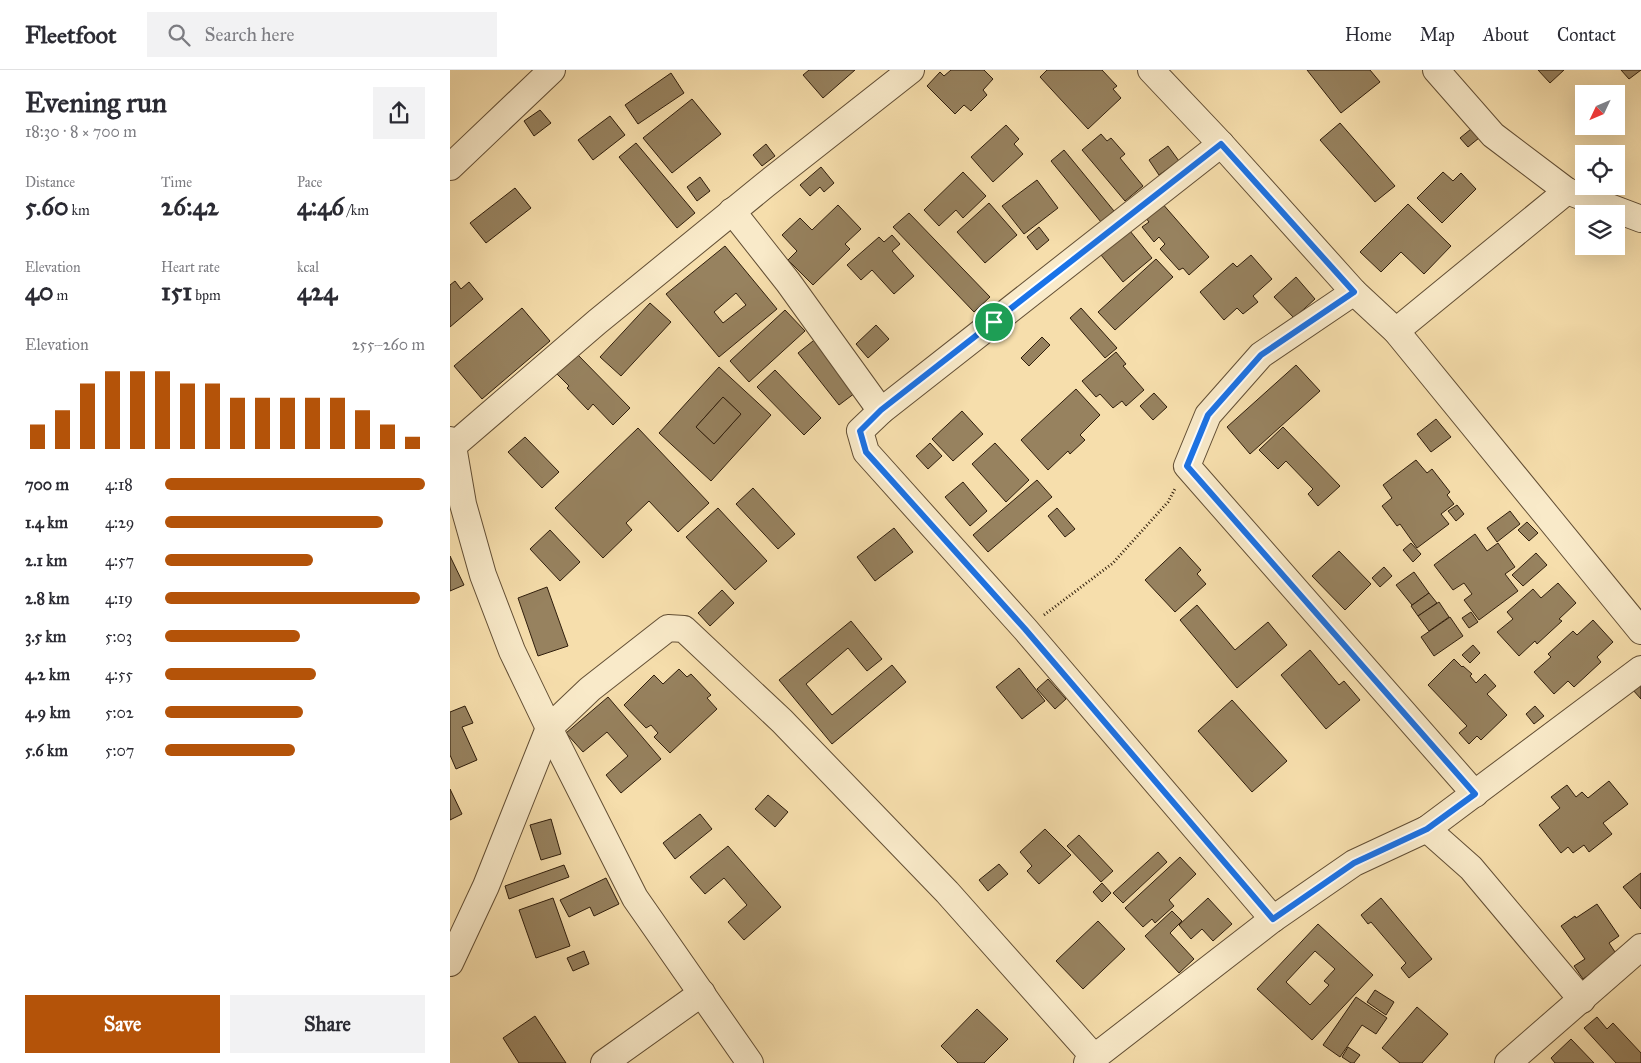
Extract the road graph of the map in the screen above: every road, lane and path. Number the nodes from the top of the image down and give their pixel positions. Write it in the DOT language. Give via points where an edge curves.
graph roads {
  1 [pos="552,70"];
  2 [pos="911,70"];
  3 [pos="1151,70"];
  4 [pos="1436,70"];
  5 [pos="1221,144"];
  6 [pos="450,168"];
  7 [pos="1567,190"];
  8 [pos="732,212"];
  9 [pos="1641,219"];
  10 [pos="1354,292"];
  11 [pos="1396,331"];
  12 [pos="881,410"];
  13 [pos="452,443"];
  14 [pos="1187,466"];
  15 [pos="1025,629"];
  16 [pos="1641,631"];
  17 [pos="1641,669"];
  18 [pos="550,728"];
  19 [pos="1475,794"];
  20 [pos="1427,829"];
  21 [pos="1273,919"];
  22 [pos="1641,947"];
  23 [pos="450,963"];
  24 [pos="702,993"];
  25 [pos="1582,1000"];
  26 [pos="1090,1060"];
  27 [pos="604,1063"];
  28 [pos="750,1063"];
  29 [pos="1508,1063"];
  1 -- 6 [label="street"];
  2 -- 8 [label="street"];
  3 -- 5 [label="street"];
  4 -- 7 [label="street" via="1493,135"];
  5 -- 10 [label="street"];
  5 -- 12 [label="street"];
  7 -- 9 [label="street"];
  7 -- 11 [label="street"];
  8 -- 12 [label="street" via="788,282"];
  8 -- 13 [label="street"];
  10 -- 11 [label="street"];
  10 -- 14 [label="street" via="1261,355 1208,415"];
  11 -- 16 [label="street"];
  12 -- 15 [label="street" via="860,431 866,452"];
  13 -- 18 [label="street" via="463,504 482,575 512,651"];
  14 -- 15 [label="path" via="1168,502 1112,563"];
  14 -- 19 [label="street"];
  15 -- 21 [label="street"];
  17 -- 19 [label="street"];
  18 -- 23 [label="street" via="486,886"];
  18 -- 24 [label="street" via="636,898"];
  18 -- 26 [label="street" via="590,689 668,628 684,628 782,721 947,892"];
  19 -- 20 [label="street"];
  20 -- 21 [label="street" via="1354,863"];
  20 -- 25 [label="street" via="1471,868"];
  21 -- 26 [label="street"];
  22 -- 25 [label="street"];
  24 -- 27 [label="street"];
  24 -- 28 [label="street"];
  25 -- 29 [label="street"];
}
